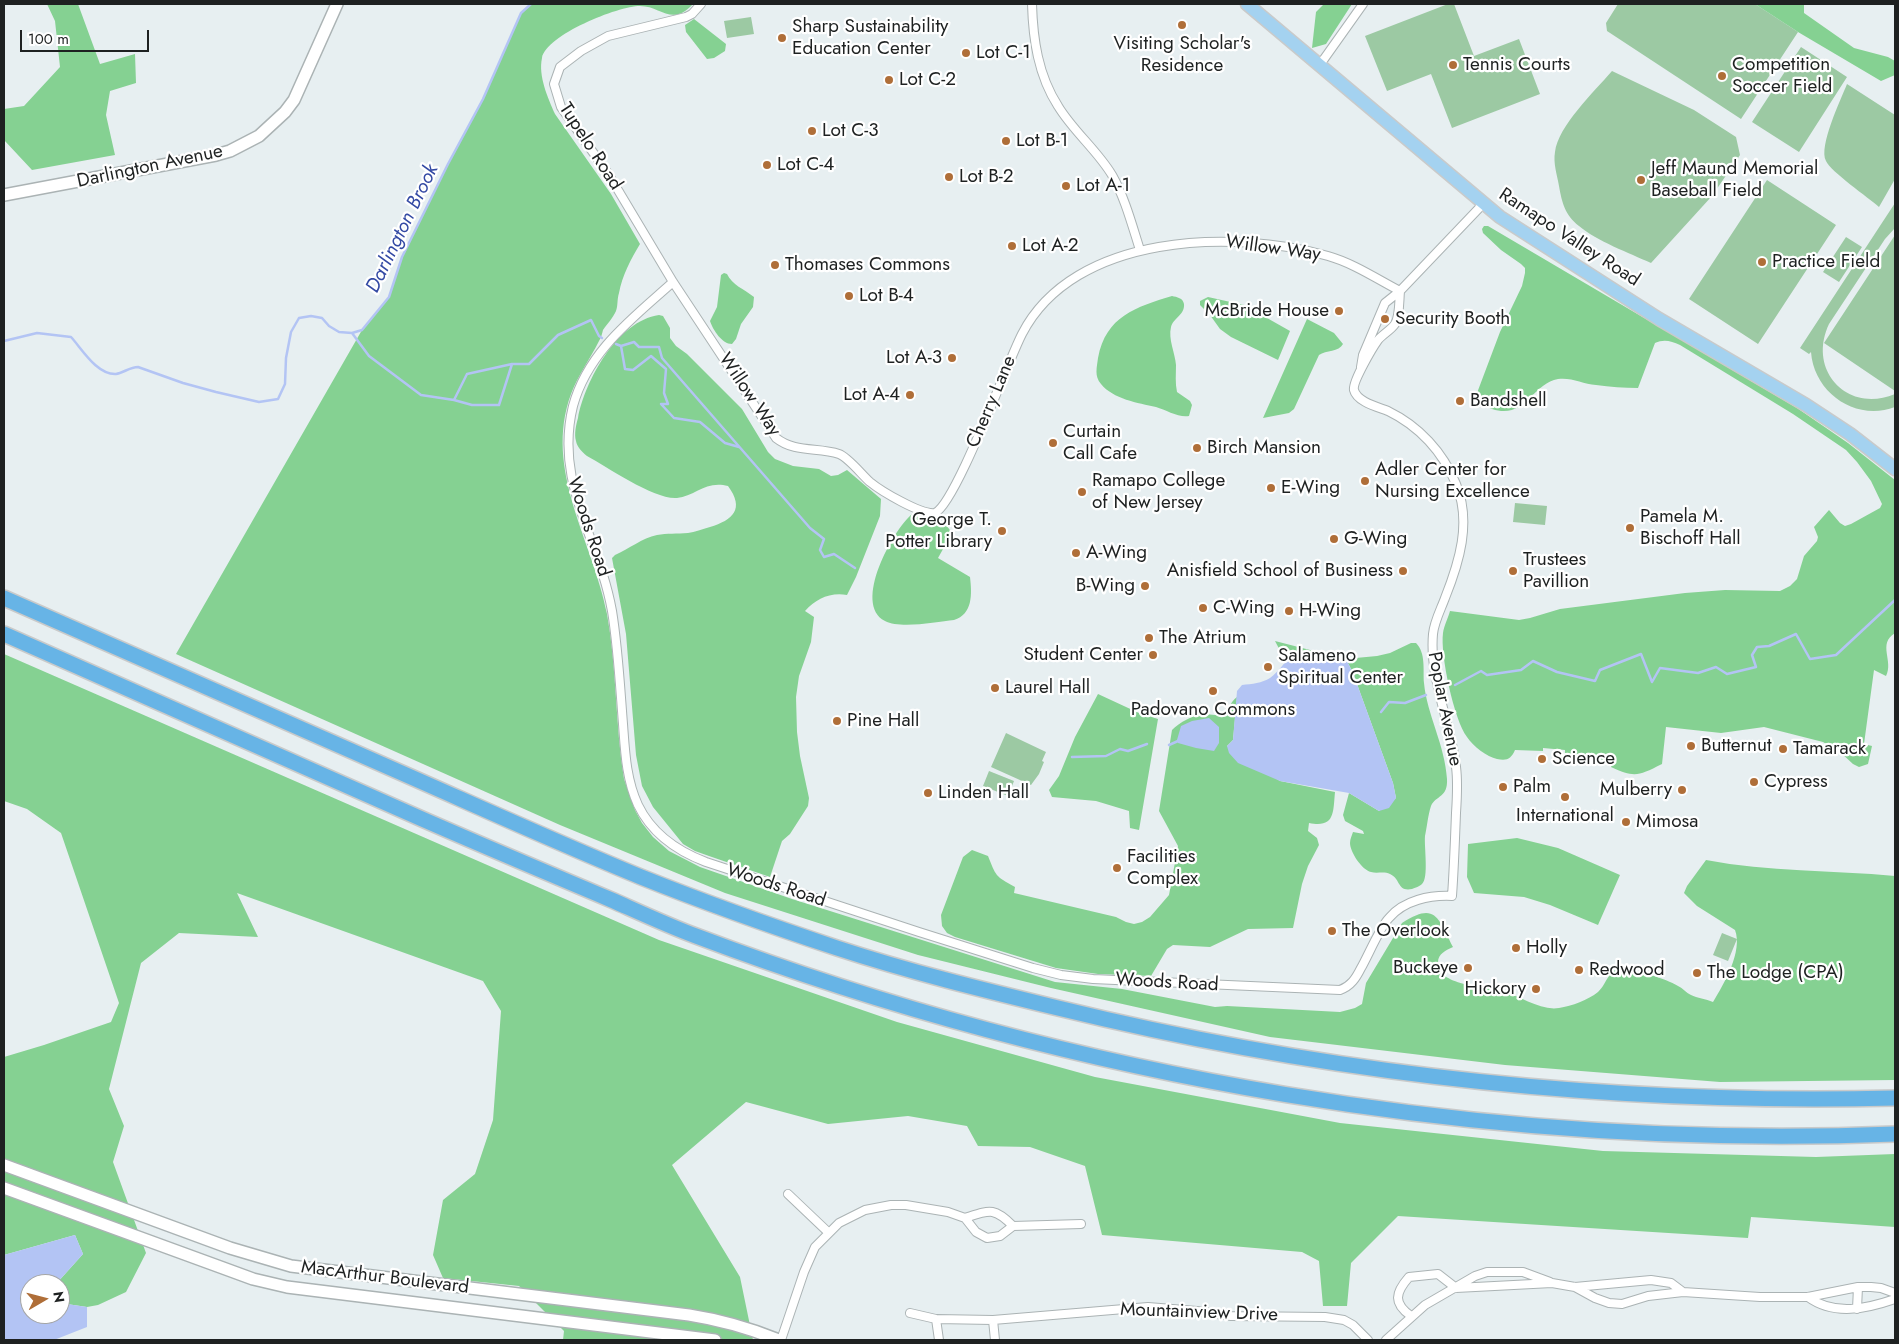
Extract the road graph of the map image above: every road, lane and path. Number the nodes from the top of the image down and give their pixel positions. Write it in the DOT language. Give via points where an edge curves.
graph roads {
  1 [pos="337,4"];
  2 [pos="702,4"];
  3 [pos="1032,4"];
  4 [pos="1247,4"];
  5 [pos="1364,4"];
  6 [pos="1319,66"];
  7 [pos="4,196"];
  8 [pos="1483,204"];
  9 [pos="1140,250"];
  10 [pos="673,282"];
  11 [pos="1400,291"];
  12 [pos="1360,369"];
  13 [pos="853,466"];
  14 [pos="1895,469"];
  15 [pos="4,598"];
  16 [pos="4,634"];
  17 [pos="1452,896"];
  18 [pos="1895,1098"];
  19 [pos="1895,1134"];
  20 [pos="4,1165"];
  21 [pos="4,1188"];
  22 [pos="788,1194"];
  23 [pos="98,1200"];
  24 [pos="965,1218"];
  25 [pos="91,1220"];
  26 [pos="1081,1224"];
  27 [pos="1013,1226"];
  28 [pos="828,1232"];
  29 [pos="1552,1283"];
  30 [pos="1575,1287"];
  31 [pos="1858,1287"];
  32 [pos="1456,1288"];
  33 [pos="1683,1292"];
  34 [pos="1895,1293"];
  35 [pos="1808,1297"];
  36 [pos="1895,1299"];
  37 [pos="1858,1309"];
  38 [pos="910,1313"];
  39 [pos="1411,1316"];
  40 [pos="936,1319"];
  41 [pos="993,1320"];
  42 [pos="715,1340"];
  43 [pos="780,1340"];
  44 [pos="939,1340"];
  45 [pos="996,1340"];
  46 [pos="1368,1340"];
  47 [pos="1386,1340"];
  1 -- 7 [label="main road, Darlington Avenue" via="294,100 274,123 246,143 216,155"];
  2 -- 10 [label="street, Tupelo Road" via="686,17 624,31 597,41 560,67 554,84 565,114 609,175"];
  3 -- 9 [label="street" via="1039,62 1047,85 1058,106 1112,176"];
  4 -- 6 [label="main road, Ramapo Valley Road"];
  5 -- 6 [label="street"];
  6 -- 8 [label="main road, Ramapo Valley Road"];
  8 -- 11 [label="street, Poplar Avenue"];
  8 -- 14 [label="main road, Ramapo Valley Road" via="1512,226 1659,319 1806,405"];
  9 -- 11 [label="street, Willow Way" via="1211,241 1279,246 1339,260"];
  9 -- 13 [label="street, Cherry Lane" via="1078,276 1048,298 1032,317 971,451 939,511 927,512 902,501 872,484"];
  10 -- 13 [label="street, Willow Way" via="776,438 806,450 840,454"];
  10 -- 17 [label="street, Woods Road" via="612,338 593,362 574,405 568,435 571,480 612,610 628,775 639,806 667,841 706,862 919,932 1061,975 1093,979 1340,990 1354,981 1388,918 1415,901 1438,895"];
  11 -- 12 [label="street, Poplar Avenue" via="1385,303"];
  11 -- 12 [label="street" via="1394,326 1378,341"];
  12 -- 17 [label="street, Poplar Avenue" via="1353,384 1357,396 1414,427 1432,443 1454,480 1462,507 1457,568 1433,630 1432,646 1457,770"];
  15 -- 18 [label="highway" via="643,878 844,950 966,986 1220,1044 1411,1074 1651,1096"];
  16 -- 19 [label="highway" via="694,935 871,996 1012,1036 1242,1086 1455,1117 1678,1134"];
  20 -- 23 [label="main road, MacArthur Boulevard"];
  21 -- 25 [label="main road, MacArthur Boulevard"];
  22 -- 28 [label="street"];
  23 -- 25 [label="main road"];
  23 -- 43 [label="main road, MacArthur Boulevard" via="255,1257 291,1266 689,1315 722,1320"];
  24 -- 27 [label="street" via="989,1211 1003,1216"];
  24 -- 27 [label="street" via="976,1232 987,1238 1000,1236"];
  24 -- 28 [label="street" via="926,1208 891,1205 852,1216"];
  25 -- 42 [label="main road, MacArthur Boulevard" via="238,1274 287,1287"];
  26 -- 27 [label="street"];
  28 -- 43 [label="street" via="815,1247"];
  29 -- 30 [label="street"];
  29 -- 32 [label="street"];
  29 -- 32 [label="street" via="1523,1272 1487,1272 1466,1280"];
  30 -- 33 [label="street" via="1651,1280 1671,1283"];
  30 -- 33 [label="street" via="1595,1298 1622,1304 1648,1296"];
  31 -- 34 [label="street" via="1882,1288"];
  31 -- 35 [label="street"];
  31 -- 37 [label="street"];
  32 -- 39 [label="street"];
  32 -- 39 [label="street" via="1438,1274 1409,1276 1400,1287 1398,1299 1402,1309"];
  33 -- 35 [label="street"];
  35 -- 37 [label="street" via="1825,1306"];
  36 -- 37 [label="street"];
  38 -- 40 [label="street, Mountainview Drive"];
  39 -- 47 [label="street"];
  40 -- 41 [label="street, Mountainview Drive"];
  40 -- 44 [label="street"];
  41 -- 45 [label="street"];
  41 -- 46 [label="street, Mountainview Drive" via="1162,1308 1231,1316 1334,1318 1353,1325"];
}
